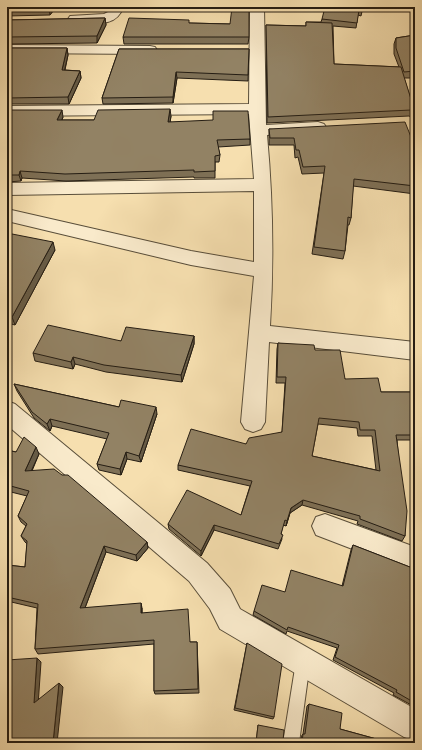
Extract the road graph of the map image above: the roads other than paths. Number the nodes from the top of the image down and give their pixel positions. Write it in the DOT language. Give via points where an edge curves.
graph roads {
  1 [pos="116,7"];
  2 [pos="257,7"];
  3 [pos="61,20"];
  4 [pos="7,49"];
  5 [pos="163,50"];
  6 [pos="241,50"];
  7 [pos="257,50"];
  8 [pos="258,109"];
  9 [pos="7,111"];
  10 [pos="330,126"];
  11 [pos="259,130"];
  12 [pos="263,185"];
  13 [pos="7,189"];
  14 [pos="7,215"];
  15 [pos="264,271"];
  16 [pos="261,333"];
  17 [pos="415,351"];
  18 [pos="7,411"];
  19 [pos="253,422"];
  20 [pos="325,526"];
  21 [pos="415,560"];
  22 [pos="303,660"];
  23 [pos="415,726"];
  24 [pos="292,743"];
  1 -- 3 [label="street" via="114,14 107,18"];
  2 -- 7 [label="street"];
  4 -- 5 [label="street"];
  6 -- 7 [label="street"];
  7 -- 8 [label="street"];
  8 -- 9 [label="street"];
  8 -- 11 [label="street"];
  10 -- 11 [label="street"];
  11 -- 12 [label="street"];
  12 -- 13 [label="street"];
  12 -- 15 [label="street"];
  14 -- 15 [label="street" via="191,258"];
  15 -- 16 [label="street"];
  16 -- 17 [label="street"];
  16 -- 19 [label="street"];
  18 -- 22 [label="street" via="198,572 220,599 230,618"];
  20 -- 21 [label="street"];
  22 -- 23 [label="street"];
  22 -- 24 [label="lane"];
}
